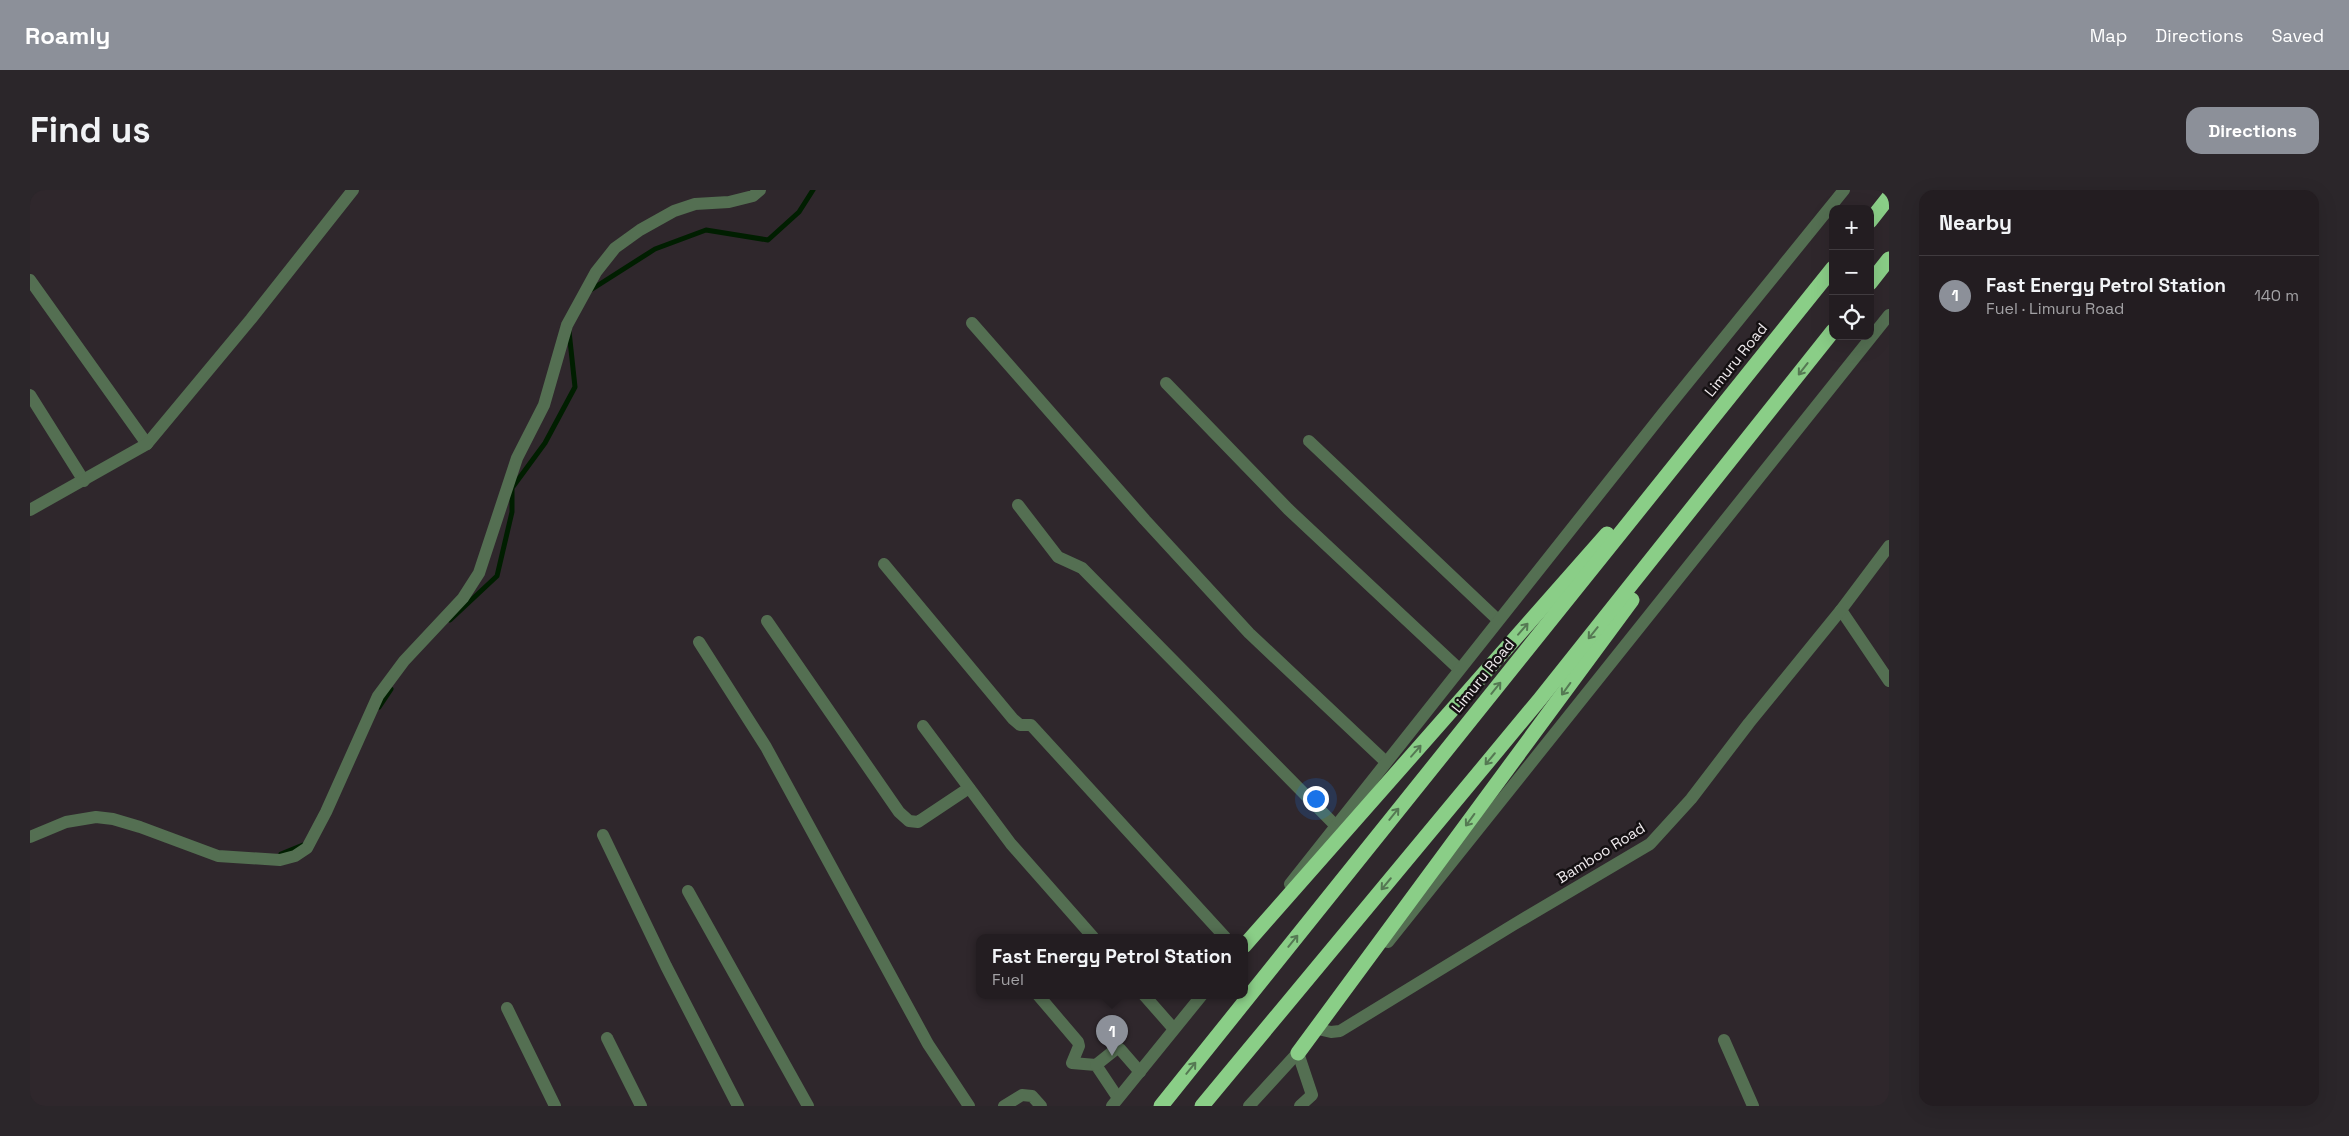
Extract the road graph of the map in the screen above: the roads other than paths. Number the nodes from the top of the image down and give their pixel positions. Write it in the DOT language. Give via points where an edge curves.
graph roads {
  1 [pos="353,190"];
  2 [pos="760,190"];
  3 [pos="1844,190"];
  4 [pos="1889,197"];
  5 [pos="1874,216"];
  6 [pos="1889,259"];
  7 [pos="1829,273"];
  8 [pos="1874,278"];
  9 [pos="30,280"];
  10 [pos="1889,314"];
  11 [pos="972,323"];
  12 [pos="1829,336"];
  13 [pos="1743,380"];
  14 [pos="1166,383"];
  15 [pos="30,395"];
  16 [pos="1782,396"];
  17 [pos="1309,441"];
  18 [pos="147,444"];
  19 [pos="84,481"];
  20 [pos="1018,505"];
  21 [pos="30,510"];
  22 [pos="1889,546"];
  23 [pos="884,564"];
  24 [pos="1841,610"];
  25 [pos="1498,620"];
  26 [pos="768,621"];
  27 [pos="699,642"];
  28 [pos="1459,669"];
  29 [pos="1889,681"];
  30 [pos="923,726"];
  31 [pos="1386,762"];
  32 [pos="969,788"];
  33 [pos="1335,825"];
  34 [pos="603,835"];
  35 [pos="30,837"];
  36 [pos="688,891"];
  37 [pos="1090,934"];
  38 [pos="1222,934"];
  39 [pos="1248,940"];
  40 [pos="1248,940"];
  41 [pos="1248,997"];
  42 [pos="1041,999"];
  43 [pos="1148,999"];
  44 [pos="1199,999"];
  45 [pos="1247,999"];
  46 [pos="507,1008"];
  47 [pos="1174,1028"];
  48 [pos="1318,1029"];
  49 [pos="607,1038"];
  50 [pos="1724,1040"];
  51 [pos="1298,1053"];
  52 [pos="1096,1065"];
  53 [pos="1140,1072"];
  54 [pos="1115,1102"];
  55 [pos="555,1106"];
  56 [pos="641,1106"];
  57 [pos="738,1106"];
  58 [pos="808,1106"];
  59 [pos="969,1106"];
  60 [pos="1004,1106"];
  61 [pos="1041,1106"];
  62 [pos="1161,1106"];
  63 [pos="1202,1106"];
  64 [pos="1249,1106"];
  65 [pos="1300,1106"];
  66 [pos="1753,1106"];
  1 -- 18 [label="street"];
  2 -- 35 [label="street" via="753,196 737,200 674,210 615,248 596,272 567,325 544,406 517,458 479,573 462,598 404,661 378,696 307,848 296,856 280,860 218,856 140,827 96,817 66,822"];
  3 -- 25 [label="street"];
  4 -- 5 [label="highway"];
  6 -- 8 [label="highway"];
  7 -- 13 [label="highway, Limuru Road"];
  9 -- 18 [label="street"];
  10 -- 48 [label="street"];
  11 -- 31 [label="street" via="1249,633"];
  12 -- 16 [label="highway, one-way"];
  39 -- 13 [label="highway, one-way"];
  41 -- 13 [label="highway, Limuru Road, one-way"];
  14 -- 28 [label="street" via="1288,509"];
  15 -- 19 [label="street"];
  16 -- 51 [label="highway, one-way"];
  16 -- 63 [label="highway, one-way" via="1540,699"];
  17 -- 25 [label="street"];
  18 -- 19 [label="street"];
  19 -- 21 [label="street"];
  20 -- 33 [label="street" via="1058,558 1082,568"];
  22 -- 24 [label="street, Bamboo Road"];
  23 -- 38 [label="street" via="1013,719 1020,725 1031,725"];
  24 -- 29 [label="street"];
  24 -- 48 [label="street, Bamboo Road" via="1691,799 1650,844 1340,1031"];
  25 -- 28 [label="street"];
  26 -- 32 [label="street" via="899,812 909,821 918,822"];
  27 -- 59 [label="street" via="766,747 928,1044"];
  28 -- 31 [label="street"];
  30 -- 32 [label="street"];
  31 -- 33 [label="street"];
  32 -- 37 [label="street" via="1011,844"];
  33 -- 40 [label="street"];
  34 -- 57 [label="street"];
  36 -- 58 [label="street"];
  42 -- 52 [label="street" via="1080,1046 1072,1063"];
  43 -- 47 [label="street"];
  44 -- 47 [label="street"];
  62 -- 45 [label="highway, Limuru Road, one-way"];
  46 -- 55 [label="street"];
  47 -- 53 [label="street"];
  48 -- 51 [label="street"];
  49 -- 56 [label="street"];
  50 -- 66 [label="street"];
  51 -- 64 [label="street"];
  51 -- 65 [label="street" via="1312,1095"];
  52 -- 53 [label="street" via="1120,1049"];
  52 -- 54 [label="street"];
  53 -- 54 [label="street"];
  60 -- 61 [label="street" via="1022,1095 1032,1096"];
}
